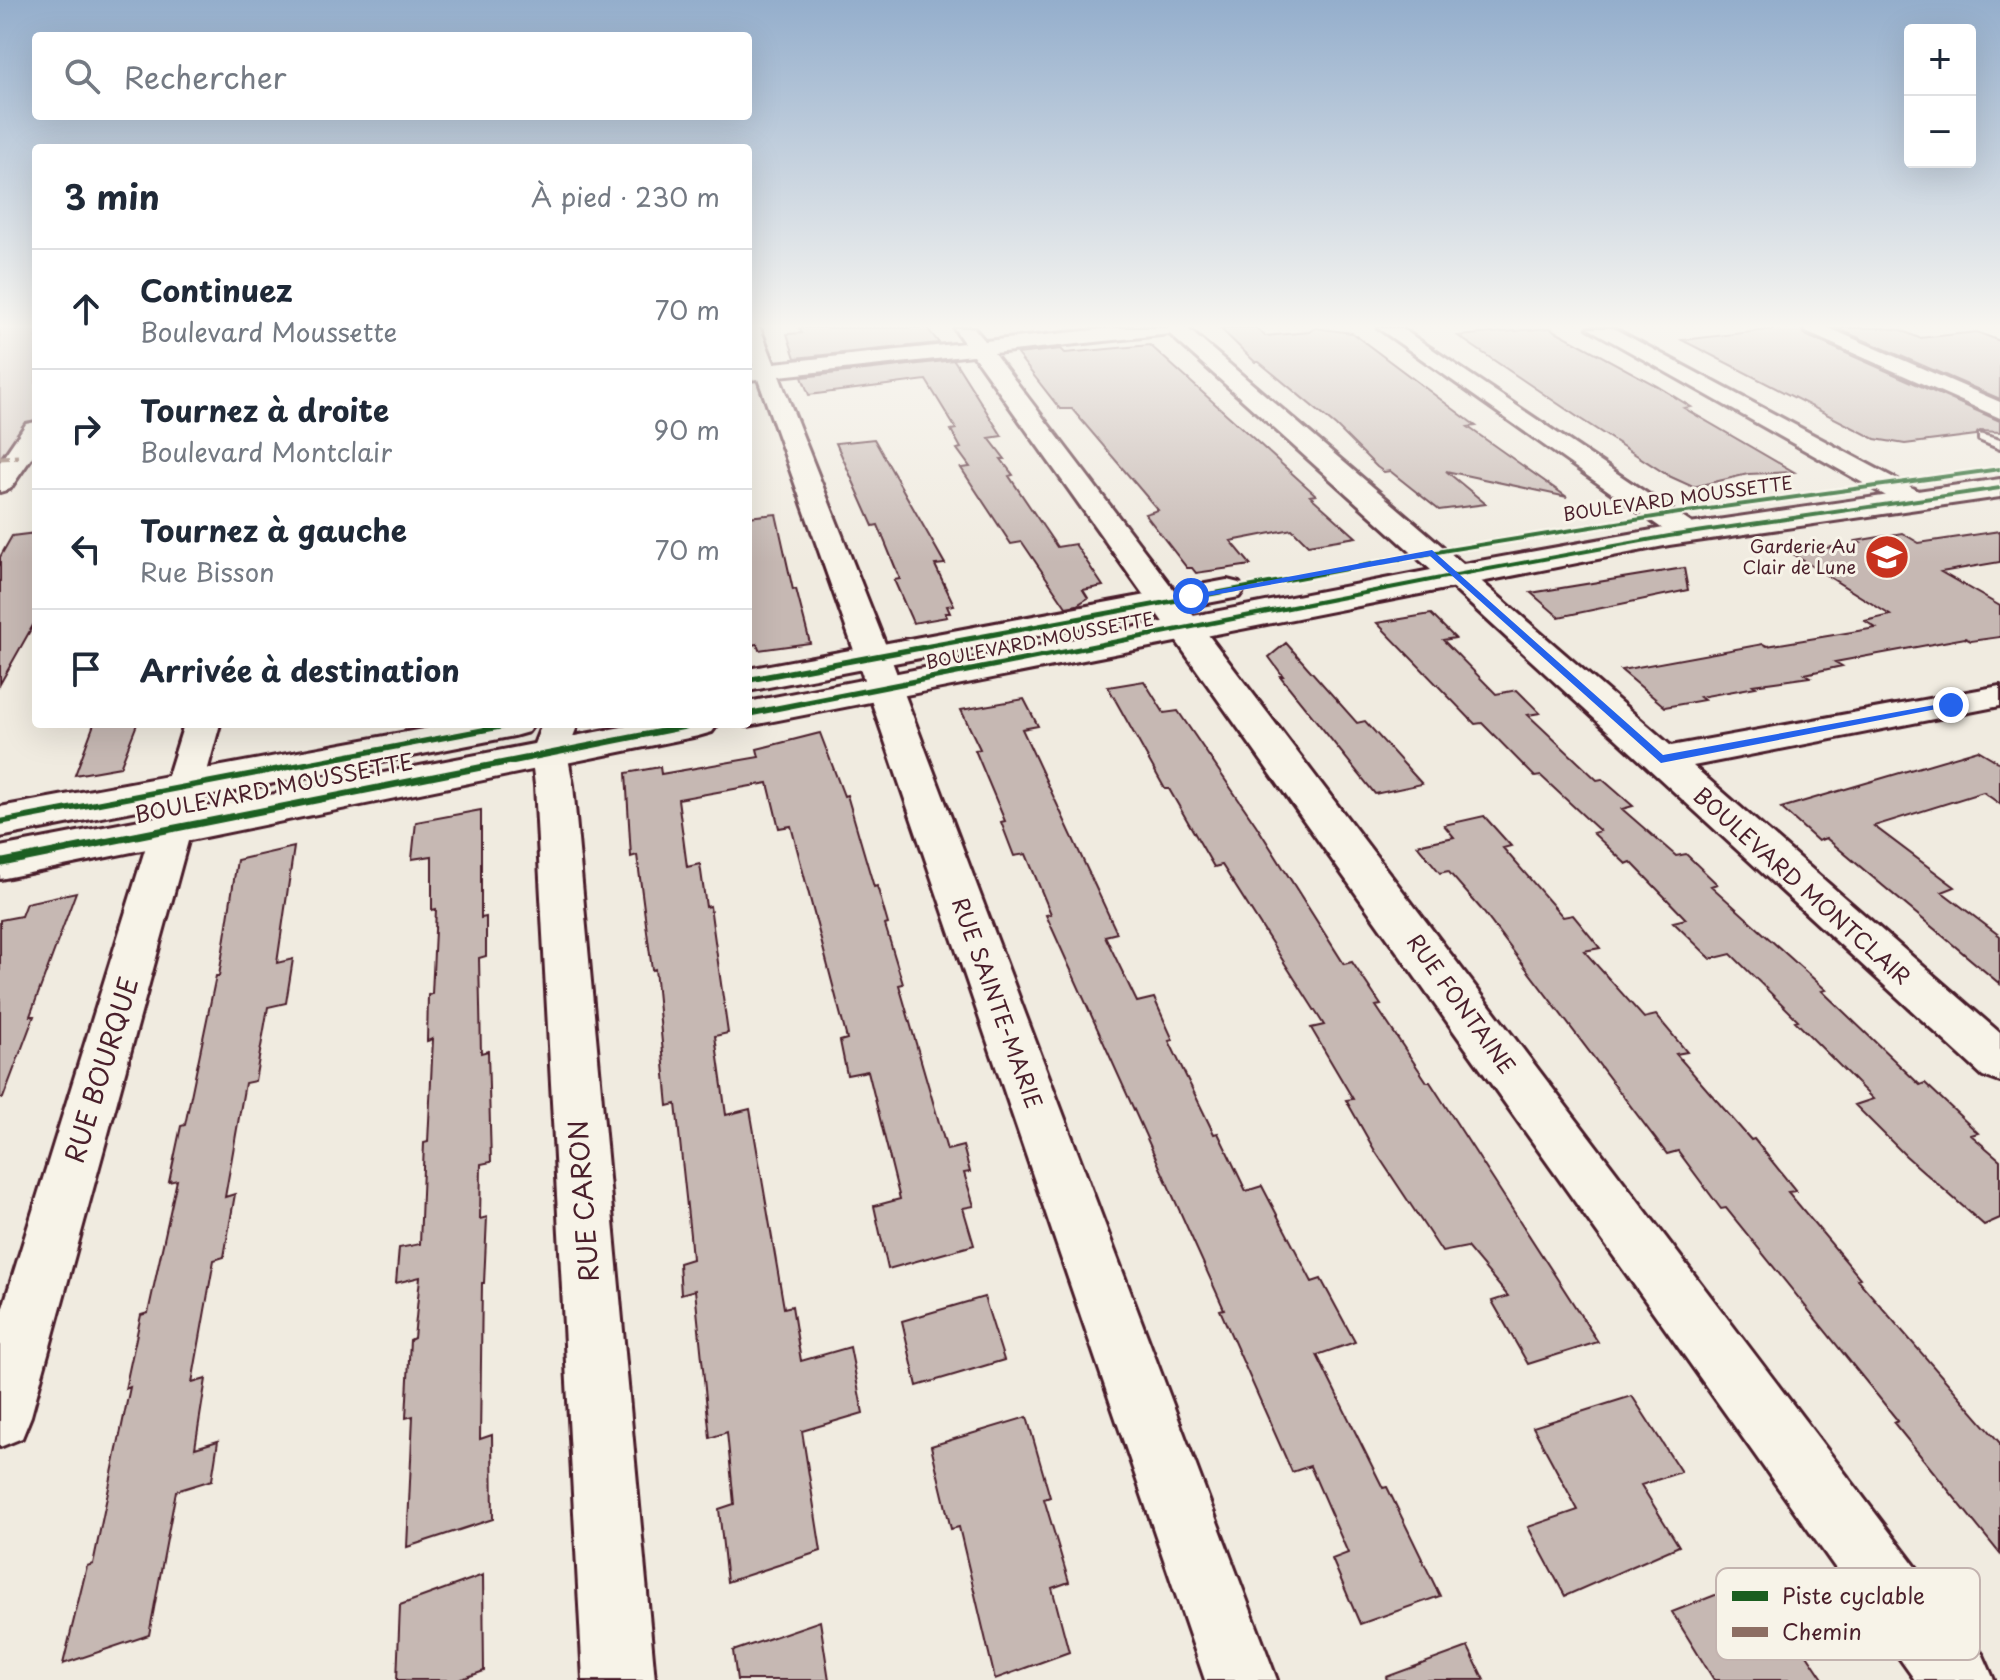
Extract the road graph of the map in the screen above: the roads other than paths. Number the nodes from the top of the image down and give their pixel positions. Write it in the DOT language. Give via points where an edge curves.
graph roads {
  1 [pos="771,406"];
  2 [pos="1022,406"];
  3 [pos="1262,406"];
  4 [pos="1502,406"];
  5 [pos="1742,406"];
  6 [pos="1983,437"];
  7 [pos="32,438"];
  8 [pos="2000,445"];
  9 [pos="16,468"];
  10 [pos="2000,469"];
  11 [pos="2000,488"];
  12 [pos="1901,493"];
  13 [pos="1674,525"];
  14 [pos="1444,564"];
  15 [pos="1175,615"];
  16 [pos="878,672"];
  17 [pos="752,680"];
  18 [pos="1992,704"];
  19 [pos="752,713"];
  20 [pos="201,728"];
  21 [pos="628,728"];
  22 [pos="541,733"];
  23 [pos="1661,760"];
  24 [pos="180,808"];
  25 [pos="0,822"];
  26 [pos="0,863"];
  27 [pos="2000,1062"];
  28 [pos="0,1416"];
  29 [pos="1876,1568"];
  30 [pos="1943,1660"];
  31 [pos="619,1680"];
  32 [pos="1241,1680"];
  33 [pos="1958,1680"];
  1 -- 16 [label="street, RUE SAINTE-MARIE"];
  2 -- 15 [label="street, RUE FONTAINE"];
  3 -- 14 [label="street, BOULEVARD MONTCLAIR"];
  4 -- 13 [label="street"];
  5 -- 12 [label="street"];
  6 -- 8 [label="lane"];
  7 -- 9 [label="street"];
  10 -- 12 [label="street, BOULEVARD MOUSSETTE"];
  11 -- 12 [label="street, BOULEVARD MOUSSETTE"];
  12 -- 13 [label="street, BOULEVARD MOUSSETTE"];
  13 -- 14 [label="street, BOULEVARD MOUSSETTE"];
  14 -- 15 [label="street, BOULEVARD MOUSSETTE"];
  14 -- 23 [label="street, BOULEVARD MONTCLAIR"];
  15 -- 16 [label="street, BOULEVARD MOUSSETTE"];
  15 -- 29 [label="street, RUE FONTAINE"];
  16 -- 17 [label="street, BOULEVARD MOUSSETTE"];
  16 -- 19 [label="street, BOULEVARD MOUSSETTE"];
  16 -- 32 [label="street, RUE SAINTE-MARIE"];
  18 -- 23 [label="street"];
  20 -- 24 [label="street, RUE BOURQUE"];
  21 -- 22 [label="street, BOULEVARD MOUSSETTE"];
  22 -- 24 [label="street, BOULEVARD MOUSSETTE"];
  22 -- 31 [label="street, RUE CARON" via="557,816"];
  23 -- 27 [label="street, BOULEVARD MONTCLAIR"];
  24 -- 25 [label="street, BOULEVARD MOUSSETTE"];
  24 -- 26 [label="street, BOULEVARD MOUSSETTE"];
  24 -- 28 [label="street, RUE BOURQUE"];
  30 -- 33 [label="street, RUE FONTAINE"];
}
